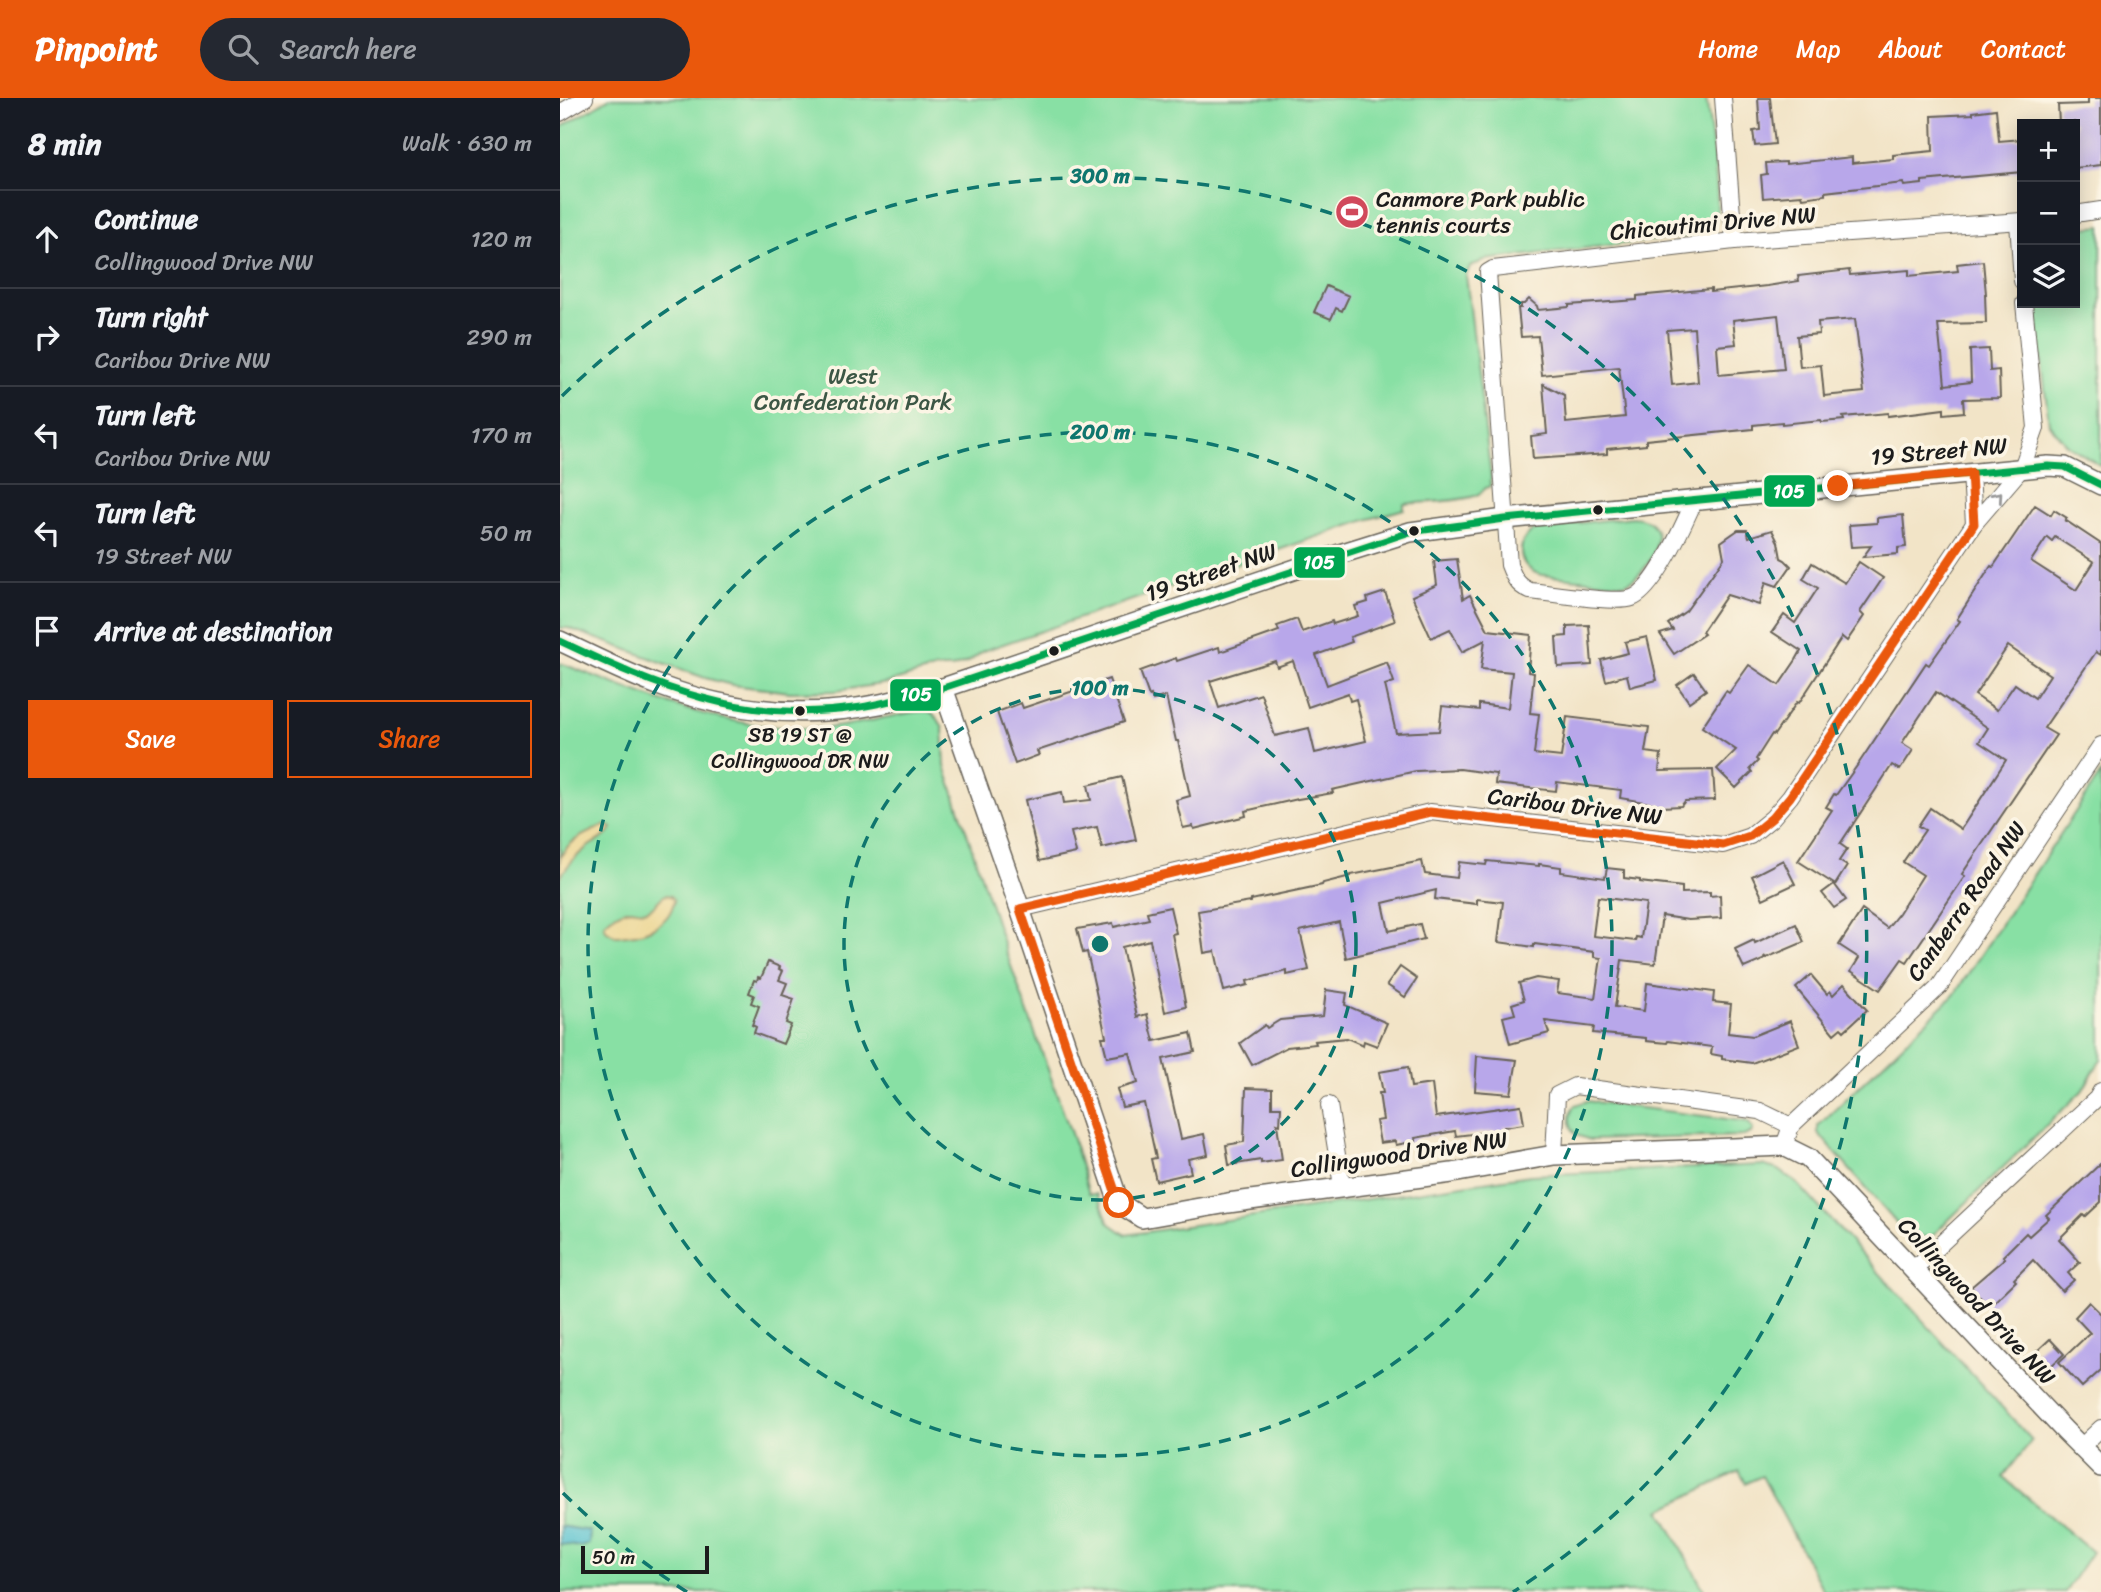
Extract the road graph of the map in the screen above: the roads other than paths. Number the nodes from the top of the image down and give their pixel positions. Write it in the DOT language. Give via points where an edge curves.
graph roads {
  1 [pos="585,98"];
  2 [pos="1723,98"];
  3 [pos="560,113"];
  4 [pos="2101,210"];
  5 [pos="2080,213"];
  6 [pos="2017,221"];
  7 [pos="1734,242"];
  8 [pos="2024,308"];
  9 [pos="2022,468"];
  10 [pos="1971,473"];
  11 [pos="2101,485"];
  12 [pos="1695,499"];
  13 [pos="1505,519"];
  14 [pos="1974,524"];
  15 [pos="560,641"];
  16 [pos="943,688"];
  17 [pos="2101,745"];
  18 [pos="1020,909"];
  19 [pos="2101,1091"];
  20 [pos="1329,1105"];
  21 [pos="1791,1126"];
  22 [pos="1784,1146"];
  23 [pos="1554,1156"];
  24 [pos="1342,1186"];
  25 [pos="1914,1269"];
  26 [pos="2101,1428"];
  27 [pos="2081,1447"];
  28 [pos="2101,1466"];
  1 -- 3 [label="street"];
  2 -- 7 [label="street"];
  4 -- 5 [label="street"];
  6 -- 7 [label="street, Chicoutimi Drive NW"];
  7 -- 13 [label="street, Chicoutimi Drive NW" via="1489,272"];
  8 -- 9 [label="street" via="2036,428"];
  9 -- 10 [label="street, 19 Street NW"];
  9 -- 11 [label="street, 19 Street NW" via="2065,467"];
  14 -- 9 [label="street, Caribou Drive NW, one-way"];
  10 -- 12 [label="street, 19 Street NW"];
  10 -- 14 [label="street"];
  12 -- 13 [label="street, 19 Street NW"];
  12 -- 13 [label="street" via="1650,583 1631,598 1615,600 1520,586 1509,565"];
  13 -- 16 [label="street, 19 Street NW" via="1399,536"];
  14 -- 18 [label="street, Caribou Drive NW" via="1790,797 1750,836 1723,845 1430,812"];
  15 -- 16 [label="street, 19 Street NW" via="657,685 723,705 758,710 842,710"];
  16 -- 18 [label="street, Collingwood Drive NW"];
  17 -- 21 [label="street, Canberra Road NW" via="1938,987"];
  18 -- 24 [label="street, Collingwood Drive NW" via="1119,1203 1142,1218"];
  19 -- 25 [label="street"];
  20 -- 24 [label="street"];
  21 -- 22 [label="street, Canberra Road NW"];
  21 -- 23 [label="street" via="1760,1111 1575,1086 1557,1095"];
  22 -- 23 [label="street, Collingwood Drive NW"];
  22 -- 25 [label="street, Collingwood Drive NW" via="1808,1158"];
  23 -- 24 [label="street, Collingwood Drive NW"];
  25 -- 27 [label="street, Collingwood Drive NW"];
  26 -- 27 [label="street"];
  27 -- 28 [label="street, Collingwood Drive NW"];
}
